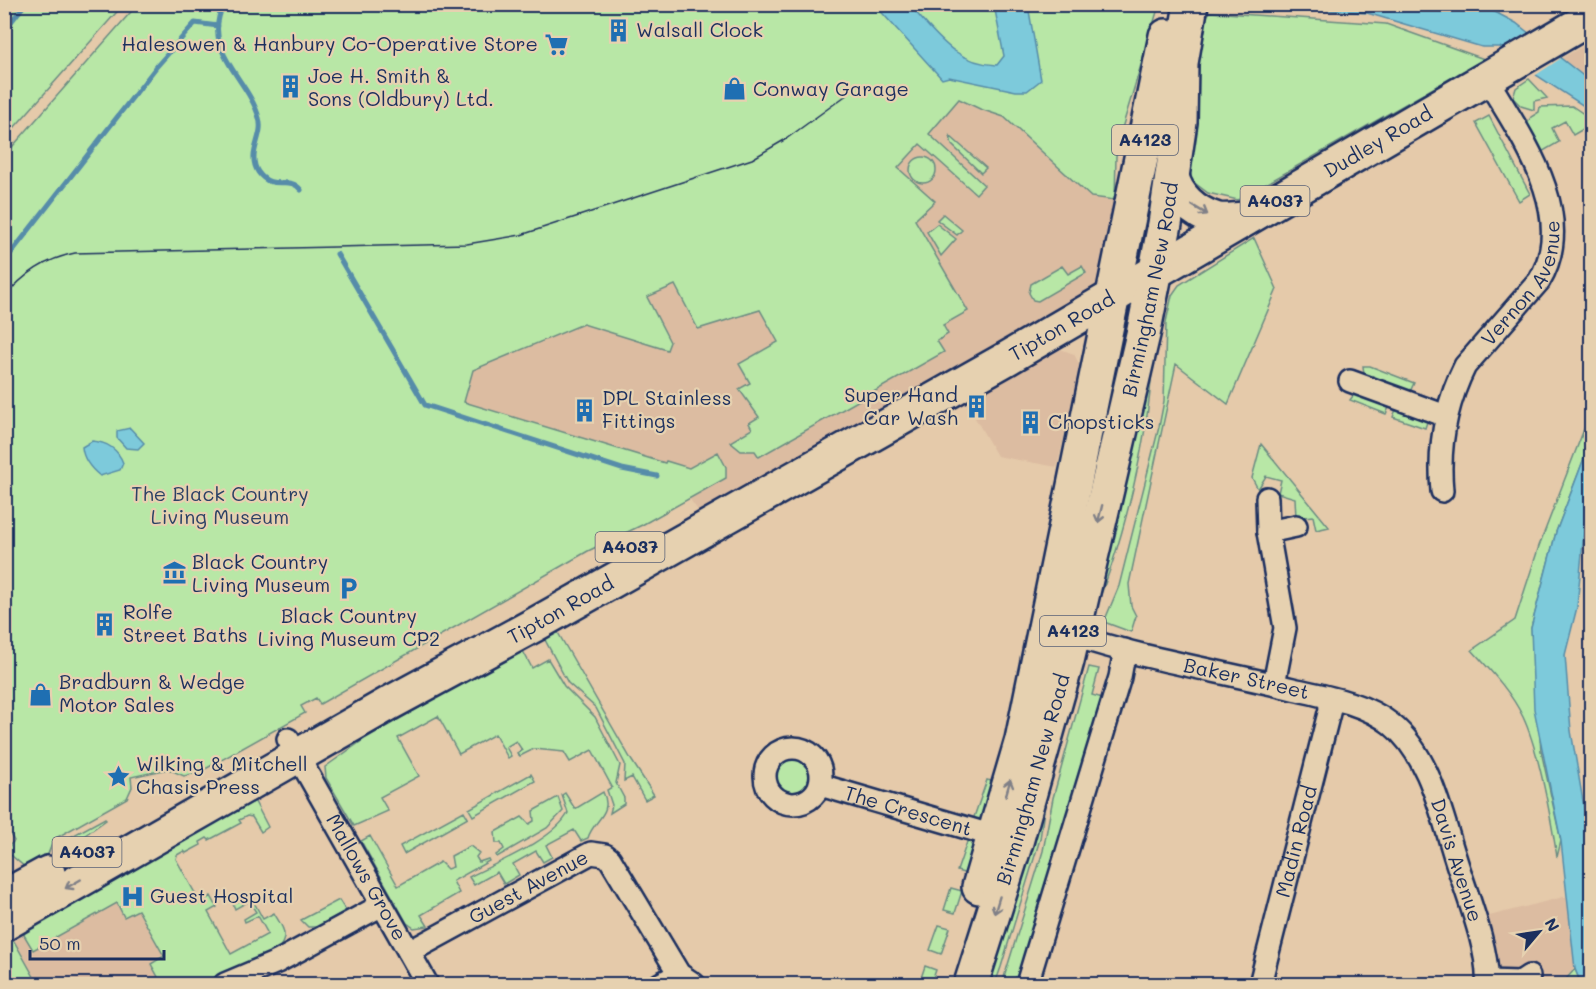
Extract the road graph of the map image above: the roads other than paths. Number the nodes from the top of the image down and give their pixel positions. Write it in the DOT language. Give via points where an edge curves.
graph roads {
  1 [pos="1172,4"];
  2 [pos="1191,4"];
  3 [pos="1592,17"];
  4 [pos="1181,63"];
  5 [pos="1495,74"];
  6 [pos="1172,176"];
  7 [pos="1245,219"];
  8 [pos="1191,251"];
  9 [pos="1136,274"];
  10 [pos="1054,331"];
  11 [pos="1097,369"];
  12 [pos="1350,381"];
  13 [pos="1446,416"];
  14 [pos="1443,491"];
  15 [pos="1267,498"];
  16 [pos="1296,526"];
  17 [pos="1268,532"];
  18 [pos="1059,566"];
  19 [pos="531,615"];
  20 [pos="1060,631"];
  21 [pos="1125,650"];
  22 [pos="1274,684"];
  23 [pos="1329,698"];
  24 [pos="1410,744"];
  25 [pos="292,747"];
  26 [pos="820,784"];
  27 [pos="1005,839"];
  28 [pos="4,897"];
  29 [pos="382,905"];
  30 [pos="4,924"];
  31 [pos="409,952"];
  32 [pos="1529,976"];
  33 [pos="255,979"];
  34 [pos="678,981"];
  35 [pos="1487,983"];
  36 [pos="225,984"];
  37 [pos="427,984"];
  38 [pos="948,984"];
  39 [pos="971,984"];
  40 [pos="1027,984"];
  41 [pos="1260,984"];
  1 -- 9 [label="main road, Birmingham New Road / A4123"];
  2 -- 4 [label="main road, Birmingham New Road / A4123"];
  3 -- 5 [label="main road, A4037"];
  4 -- 6 [label="main road, Birmingham New Road / A4123" via="1180,122"];
  4 -- 9 [label="main road" via="1164,125"];
  5 -- 7 [label="main road, Dudley Road / A4037"];
  5 -- 13 [label="street, Vernon Avenue" via="1544,185 1551,211 1552,246 1548,266 1539,282 1465,366"];
  6 -- 7 [label="main road, one-way" via="1178,193 1196,208 1216,219"];
  6 -- 9 [label="main road, Birmingham New Road / A4123"];
  7 -- 8 [label="main road, Dudley Road / A4037"];
  8 -- 9 [label="main road, Tipton Road / A4037"];
  9 -- 10 [label="main road, Tipton Road / A4037"];
  9 -- 11 [label="main road, Birmingham New Road / A4123"];
  9 -- 18 [label="main road" via="1095,459"];
  9 -- 19 [label="main road, Tipton Road / A4037"];
  9 -- 20 [label="main road, Birmingham New Road / A4123, one-way"];
  10 -- 11 [label="main road" via="1083,341 1091,348"];
  10 -- 19 [label="main road, Tipton Road / A4037"];
  11 -- 18 [label="main road, Birmingham New Road / A4123"];
  12 -- 13 [label="street"];
  13 -- 14 [label="street, Vernon Avenue" via="1439,463"];
  15 -- 17 [label="street"];
  16 -- 17 [label="street"];
  17 -- 22 [label="street" via="1286,628"];
  18 -- 20 [label="main road, Birmingham New Road / A4123"];
  19 -- 25 [label="main road, Tipton Road / A4037"];
  20 -- 21 [label="street, Baker Street"];
  20 -- 27 [label="main road, Birmingham New Road / A4123"];
  21 -- 22 [label="street, Baker Street"];
  21 -- 40 [label="street"];
  22 -- 23 [label="street, Baker Street"];
  23 -- 24 [label="street, Baker Street" via="1368,710 1391,723"];
  23 -- 41 [label="street, Madin Road" via="1330,709"];
  24 -- 35 [label="street, Davis Avenue" via="1431,783 1480,939"];
  25 -- 28 [label="main road, Tipton Road / A4037"];
  25 -- 29 [label="street, Mallows Grove"];
  25 -- 30 [label="main road, Tipton Road / A4037, one-way"];
  26 -- 27 [label="street, The Crescent"];
  27 -- 38 [label="main road, Birmingham New Road / A4123"];
  27 -- 39 [label="main road, Birmingham New Road / A4123, one-way"];
  29 -- 31 [label="street, Mallows Grove"];
  29 -- 33 [label="street"];
  31 -- 34 [label="street, Guest Avenue" via="591,853 610,859"];
  31 -- 37 [label="street, Mallows Grove"];
  32 -- 35 [label="street, Davis Avenue" via="1520,981"];
  33 -- 36 [label="street"];
}
